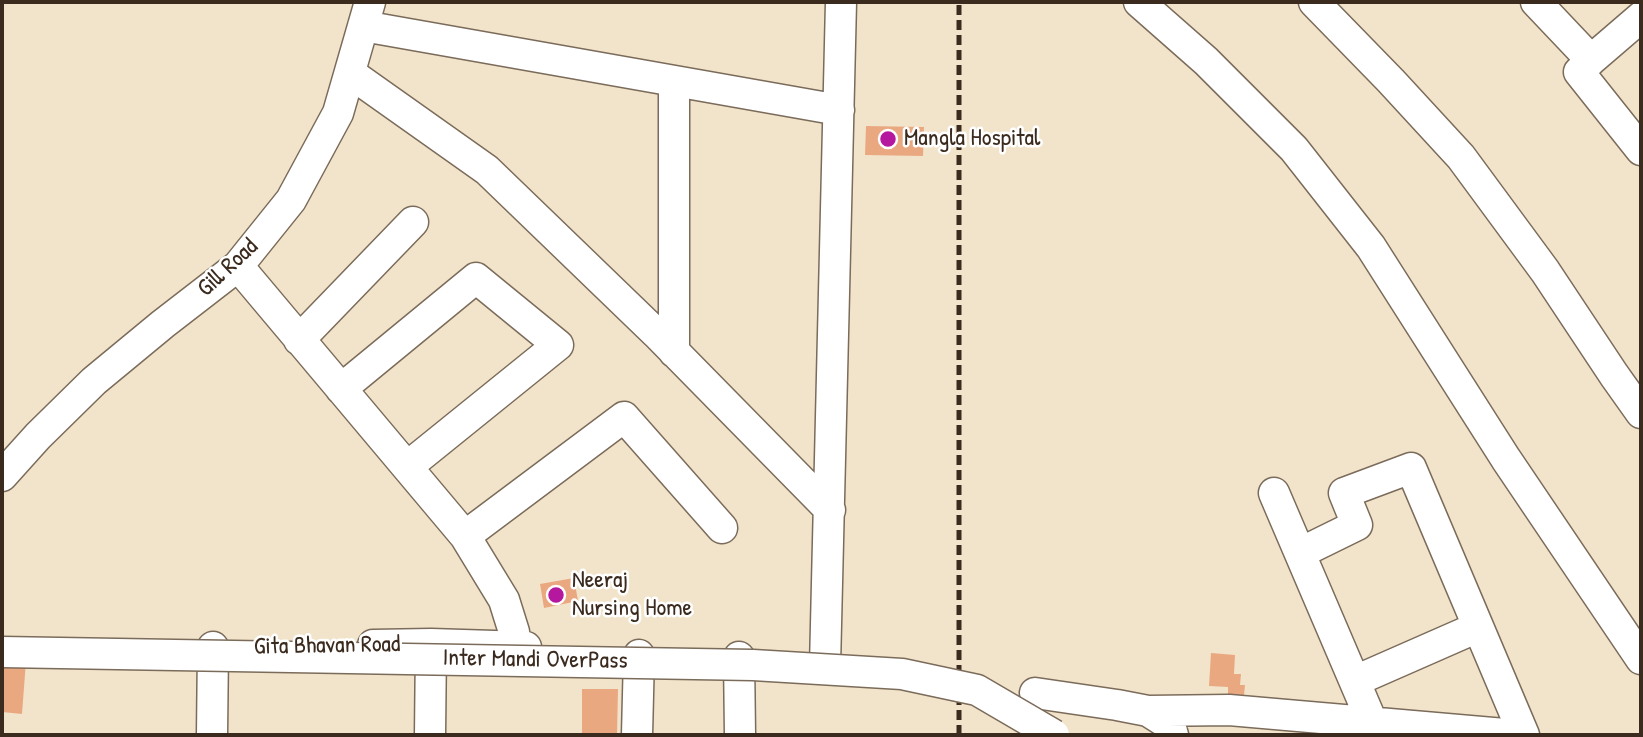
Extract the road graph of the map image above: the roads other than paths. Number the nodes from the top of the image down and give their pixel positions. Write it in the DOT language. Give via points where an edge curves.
graph roads {
  1 [pos="841,2"];
  2 [pos="1139,2"];
  3 [pos="1314,2"];
  4 [pos="1536,2"];
  5 [pos="367,14"];
  6 [pos="1641,18"];
  7 [pos="1591,60"];
  8 [pos="349,73"];
  9 [pos="674,81"];
  10 [pos="839,110"];
  11 [pos="1641,150"];
  12 [pos="413,222"];
  13 [pos="238,266"];
  14 [pos="299,340"];
  15 [pos="674,352"];
  16 [pos="341,389"];
  17 [pos="1641,413"];
  18 [pos="407,467"];
  19 [pos="2,476"];
  20 [pos="1274,492"];
  21 [pos="830,510"];
  22 [pos="722,528"];
  23 [pos="465,536"];
  24 [pos="1300,553"];
  25 [pos="1478,627"];
  26 [pos="2,641"];
  27 [pos="431,644"];
  28 [pos="516,646"];
  29 [pos="213,647"];
  30 [pos="2,652"];
  31 [pos="639,654"];
  32 [pos="739,657"];
  33 [pos="1641,659"];
  34 [pos="825,666"];
  35 [pos="862,668"];
  36 [pos="1354,681"];
  37 [pos="1035,693"];
  38 [pos="1372,722"];
  39 [pos="1164,724"];
  40 [pos="212,735"];
  41 [pos="430,735"];
  42 [pos="637,735"];
  43 [pos="740,735"];
  44 [pos="1054,735"];
  45 [pos="1517,735"];
  46 [pos="1524,735"];
  1 -- 10 [label="street"];
  2 -- 33 [label="street" via="1294,149 1371,247"];
  3 -- 17 [label="street" via="1461,157"];
  4 -- 7 [label="street"];
  5 -- 8 [label="street, Gill Road"];
  5 -- 9 [label="street"];
  6 -- 7 [label="street"];
  7 -- 11 [label="street" via="1579,72"];
  8 -- 13 [label="street, Gill Road" via="338,113 291,200"];
  8 -- 15 [label="street" via="487,170"];
  9 -- 10 [label="street"];
  9 -- 15 [label="street"];
  10 -- 21 [label="street"];
  12 -- 14 [label="street"];
  13 -- 14 [label="street"];
  13 -- 19 [label="street, Gill Road" via="94,382"];
  14 -- 16 [label="street"];
  15 -- 21 [label="street"];
  16 -- 18 [label="street"];
  16 -- 18 [label="street" via="476,278 558,345"];
  18 -- 23 [label="street"];
  20 -- 24 [label="street"];
  21 -- 34 [label="street"];
  22 -- 23 [label="street" via="624,417"];
  23 -- 28 [label="street" via="504,600"];
  24 -- 25 [label="street" via="1357,525 1345,493 1411,468"];
  24 -- 36 [label="street"];
  25 -- 36 [label="street"];
  25 -- 46 [label="street"];
  26 -- 29 [label="street, Gita Bhavan Road"];
  27 -- 28 [label="street, Gita Bhavan Road"];
  27 -- 29 [label="street, Gita Bhavan Road"];
  27 -- 41 [label="street"];
  28 -- 31 [label="street, Gita Bhavan Road"];
  29 -- 40 [label="street"];
  30 -- 44 [label="street, Inter Mandi OverPass, bridge" via="740,664 902,674 977,690"];
  31 -- 32 [label="street, Gita Bhavan Road"];
  31 -- 42 [label="street"];
  32 -- 34 [label="street, Gita Bhavan Road"];
  32 -- 43 [label="street"];
  34 -- 35 [label="street, Gita Bhavan Road"];
  36 -- 38 [label="street"];
  37 -- 39 [label="street" via="1117,705"];
  38 -- 39 [label="street" via="1229,710"];
  38 -- 45 [label="street"];
}
